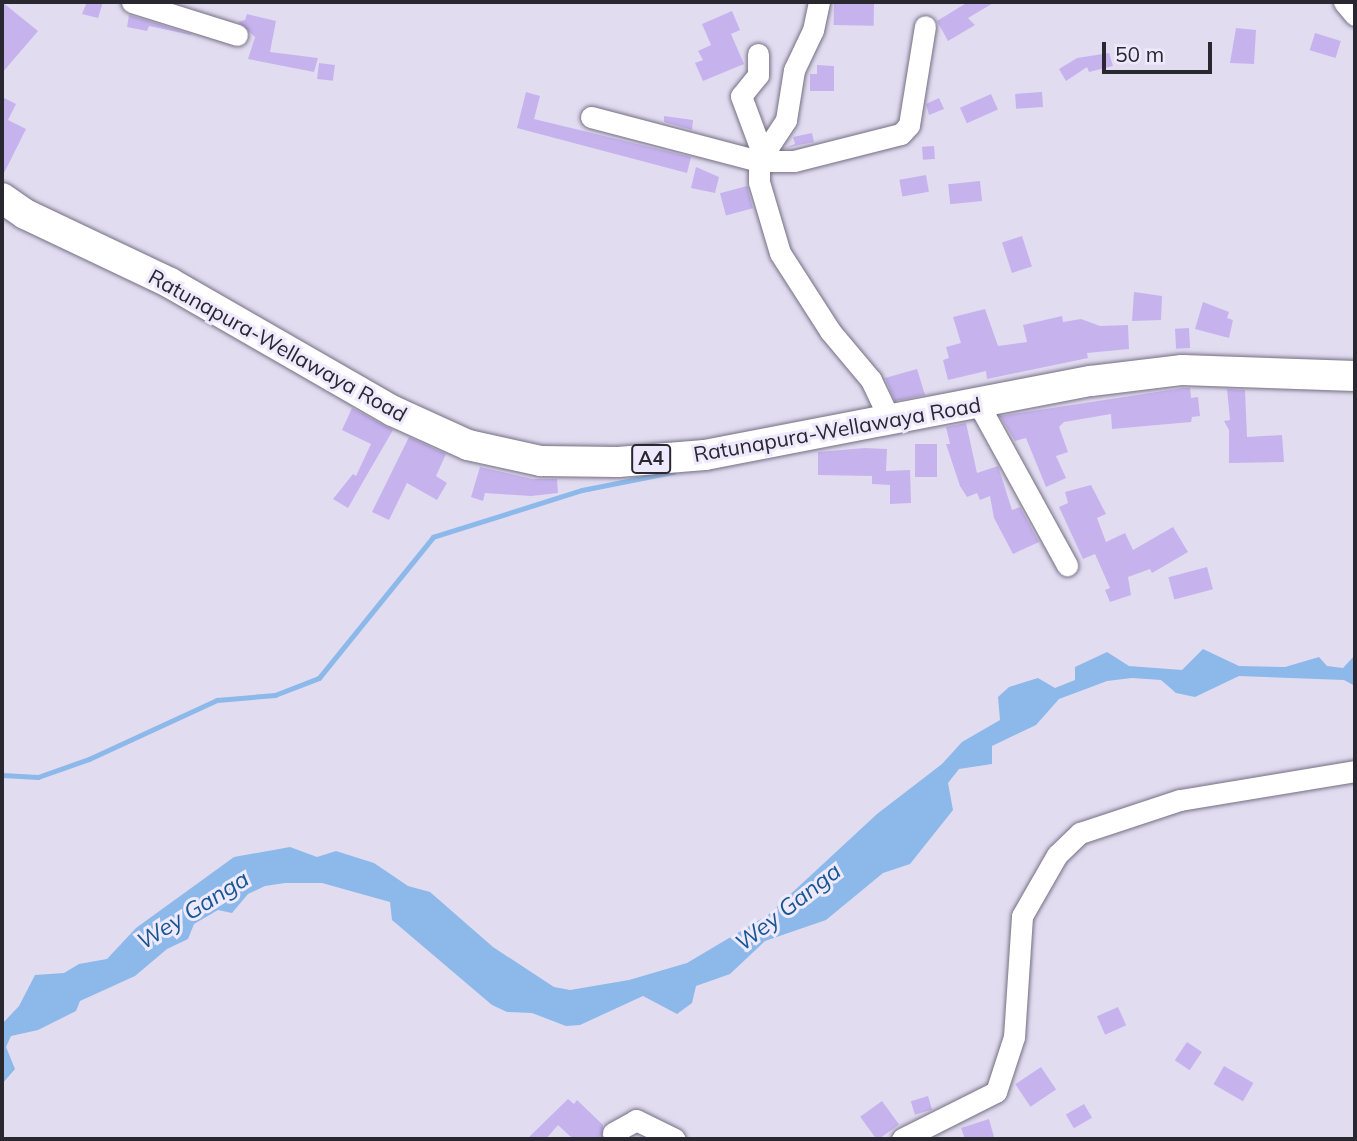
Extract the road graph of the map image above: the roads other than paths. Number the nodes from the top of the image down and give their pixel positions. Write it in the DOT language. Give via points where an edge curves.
graph roads {
  1 [pos="132,2"];
  2 [pos="819,2"];
  3 [pos="1344,2"];
  4 [pos="1355,15"];
  5 [pos="925,26"];
  6 [pos="237,36"];
  7 [pos="758,54"];
  8 [pos="590,117"];
  9 [pos="761,158"];
  10 [pos="2,198"];
  11 [pos="1355,376"];
  12 [pos="979,405"];
  13 [pos="890,420"];
  14 [pos="1067,565"];
  15 [pos="1355,771"];
  16 [pos="613,1133"];
  17 [pos="675,1139"];
  18 [pos="902,1139"];
  1 -- 6 [label="street"];
  2 -- 9 [label="street" via="813,30 794,70 786,120"];
  3 -- 4 [label="street"];
  5 -- 9 [label="street" via="909,125 901,134 794,161"];
  7 -- 9 [label="street" via="758,75 741,96"];
  8 -- 9 [label="street"];
  9 -- 13 [label="street" via="759,182 780,253 830,331 871,380"];
  10 -- 13 [label="highway, Ratunapura-Wellawaya Road / A4" via="25,214 170,283 393,411 468,445 541,461 618,462 705,455"];
  11 -- 12 [label="highway, Ratunapura-Wellawaya Road / A4" via="1182,370 1091,381"];
  12 -- 13 [label="highway, Ratunapura-Wellawaya Road / A4"];
  12 -- 14 [label="street"];
  15 -- 18 [label="street" via="1180,800 1080,833 1058,855 1022,916 1014,1037 996,1092"];
  16 -- 17 [label="street" via="636,1120"];
}
